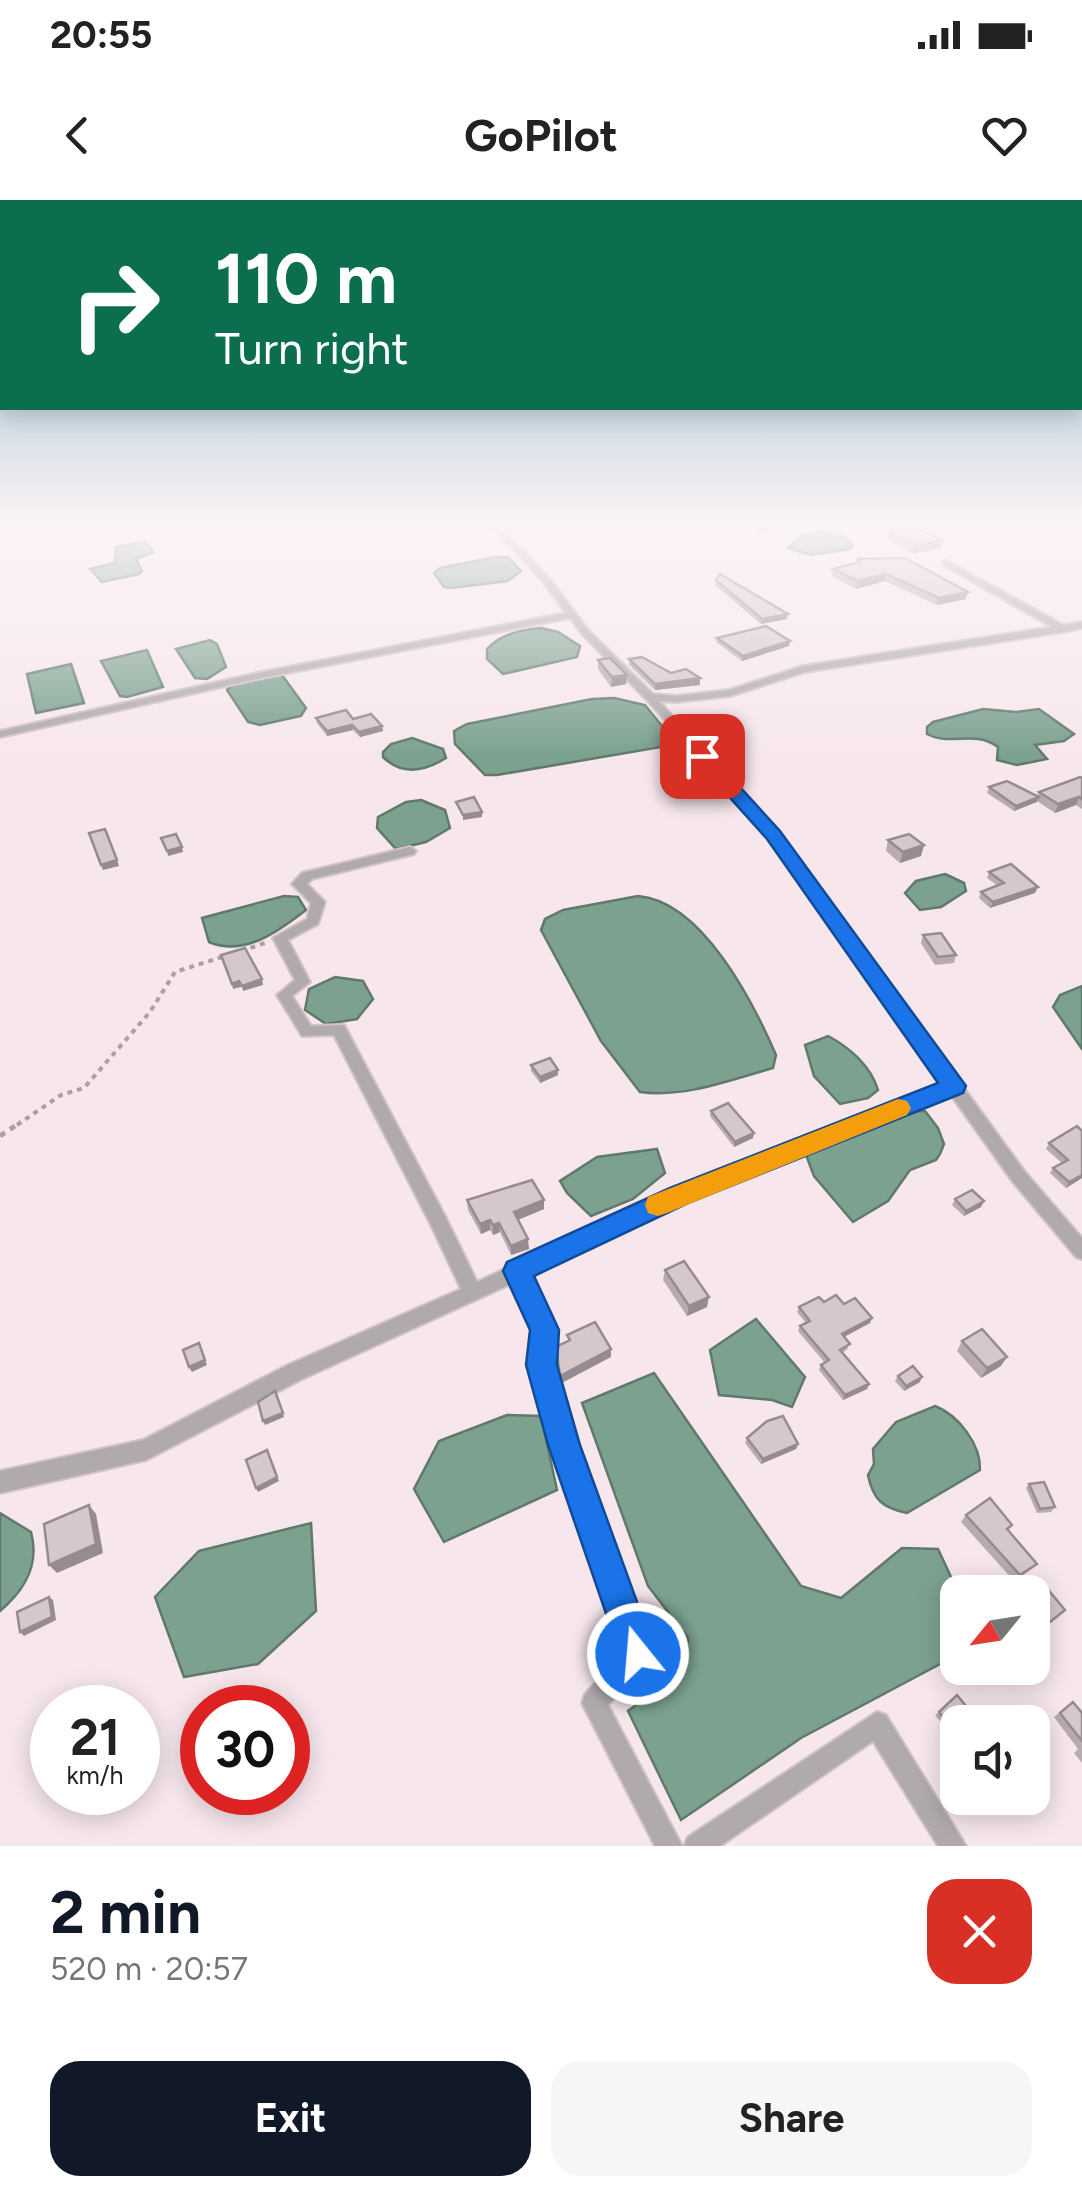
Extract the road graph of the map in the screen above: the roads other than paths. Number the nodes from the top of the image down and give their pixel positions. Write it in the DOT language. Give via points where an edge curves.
graph roads {
  1 [pos="562,601"];
  2 [pos="1017,601"];
  3 [pos="572,615"];
  4 [pos="1082,625"];
  5 [pos="1063,630"];
  6 [pos="650,697"];
  7 [pos="0,734"];
  8 [pos="410,851"];
  9 [pos="954,1086"];
  10 [pos="1082,1250"];
  11 [pos="517,1271"];
  12 [pos="472,1292"];
  13 [pos="0,1482"];
  14 [pos="669,1846"];
  15 [pos="697,1846"];
  16 [pos="952,1846"];
  1 -- 3 [label="street"];
  2 -- 5 [label="street"];
  3 -- 6 [label="street"];
  3 -- 7 [label="street"];
  4 -- 5 [label="street"];
  5 -- 6 [label="street" via="803,669 730,693"];
  6 -- 9 [label="street" via="773,835"];
  8 -- 12 [label="street" via="307,876 299,884 318,902 313,921 280,938 303,982 284,995 308,1032 339,1028"];
  9 -- 10 [label="street"];
  9 -- 11 [label="street" via="679,1195"];
  11 -- 12 [label="street"];
  11 -- 14 [label="street" via="545,1330 542,1365 564,1445 638,1654 594,1703"];
  12 -- 13 [label="street" via="294,1372 146,1450"];
  15 -- 16 [label="street" via="878,1724"];
}
